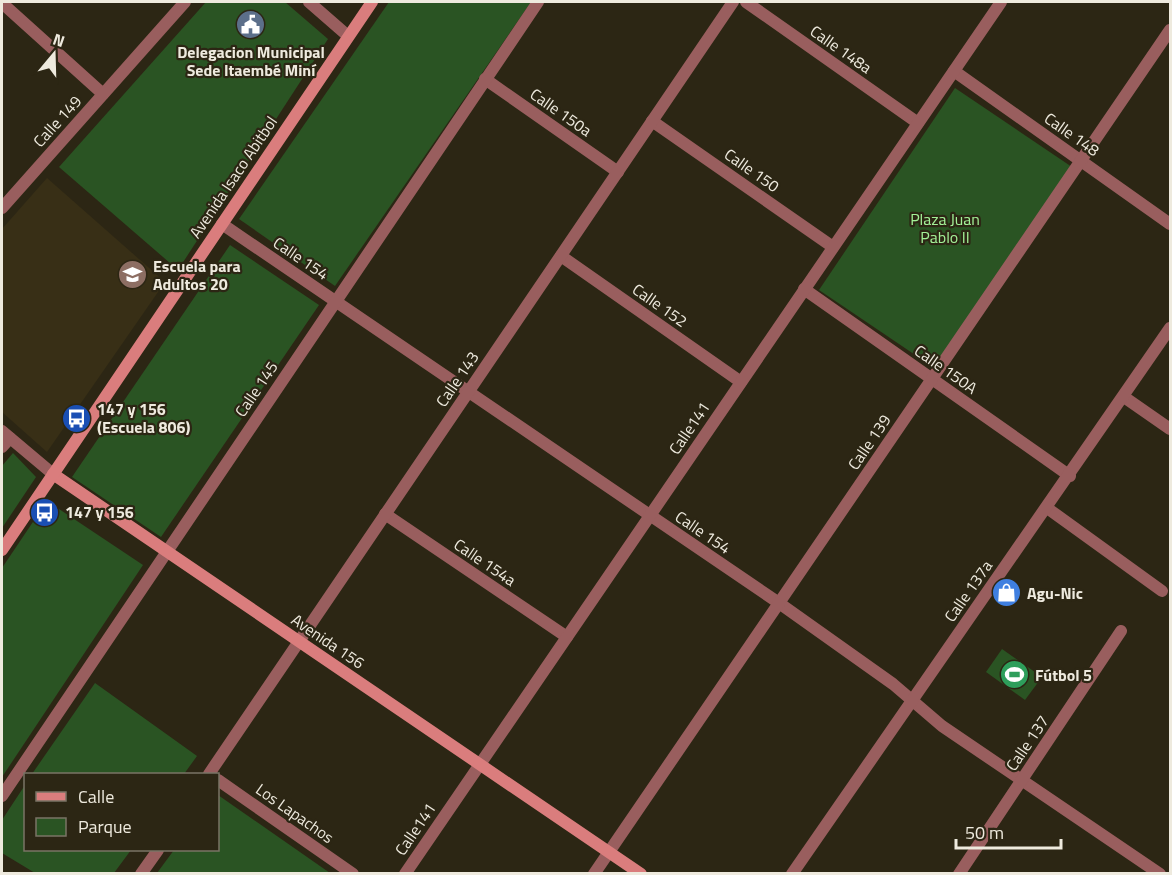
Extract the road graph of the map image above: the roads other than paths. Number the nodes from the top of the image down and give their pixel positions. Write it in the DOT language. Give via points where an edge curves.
graph roads {
  1 [pos="185,2"];
  2 [pos="309,2"];
  3 [pos="372,2"];
  4 [pos="538,2"];
  5 [pos="733,2"];
  6 [pos="746,2"];
  7 [pos="1001,2"];
  8 [pos="2,3"];
  9 [pos="1170,30"];
  10 [pos="348,36"];
  11 [pos="954,71"];
  12 [pos="485,80"];
  13 [pos="103,94"];
  14 [pos="652,121"];
  15 [pos="918,123"];
  16 [pos="1081,161"];
  17 [pos="618,172"];
  18 [pos="2,208"];
  19 [pos="222,224"];
  20 [pos="1170,224"];
  21 [pos="833,247"];
  22 [pos="561,256"];
  23 [pos="804,289"];
  24 [pos="335,302"];
  25 [pos="1170,328"];
  26 [pos="932,380"];
  27 [pos="741,382"];
  28 [pos="470,390"];
  29 [pos="1124,397"];
  30 [pos="1170,429"];
  31 [pos="4,439"];
  32 [pos="53,474"];
  33 [pos="1070,476"];
  34 [pos="1047,508"];
  35 [pos="385,514"];
  36 [pos="649,516"];
  37 [pos="2,550"];
  38 [pos="166,551"];
  39 [pos="1162,591"];
  40 [pos="779,603"];
  41 [pos="1121,631"];
  42 [pos="567,637"];
  43 [pos="299,641"];
  44 [pos="911,700"];
  45 [pos="480,764"];
  46 [pos="210,773"];
  47 [pos="1022,780"];
  48 [pos="219,781"];
  49 [pos="2,796"];
  50 [pos="157,851"];
  51 [pos="609,852"];
  52 [pos="141,873"];
  53 [pos="353,873"];
  54 [pos="405,873"];
  55 [pos="594,873"];
  56 [pos="641,873"];
  57 [pos="792,873"];
  58 [pos="959,873"];
  59 [pos="1160,873"];
  1 -- 13 [label="street, Calle 149"];
  2 -- 10 [label="street"];
  3 -- 10 [label="main road, Avenida Isaco Abitbol"];
  4 -- 12 [label="street, Calle 145"];
  5 -- 14 [label="street, Calle 143"];
  6 -- 15 [label="street, Calle 148a"];
  7 -- 11 [label="street, Calle141"];
  8 -- 13 [label="street"];
  9 -- 16 [label="street, Calle 139"];
  10 -- 19 [label="main road, Avenida Isaco Abitbol"];
  11 -- 15 [label="street, Calle141"];
  11 -- 16 [label="street, Calle 148"];
  12 -- 17 [label="street, Calle 150a"];
  12 -- 24 [label="street, Calle 145"];
  13 -- 18 [label="street, Calle 149"];
  14 -- 17 [label="street, Calle 143"];
  14 -- 21 [label="street, Calle 150"];
  15 -- 21 [label="street, Calle141"];
  16 -- 20 [label="street, Calle 148"];
  16 -- 26 [label="street, Calle 139"];
  17 -- 22 [label="street, Calle 143"];
  19 -- 24 [label="street, Calle 154"];
  19 -- 32 [label="main road, Avenida Isaco Abitbol"];
  21 -- 23 [label="street, Calle141"];
  22 -- 27 [label="street, Calle 152"];
  22 -- 28 [label="street, Calle 143"];
  23 -- 26 [label="street, Calle 150A"];
  23 -- 27 [label="street, Calle141"];
  24 -- 28 [label="street, Calle 154"];
  24 -- 38 [label="street, Calle 145"];
  25 -- 29 [label="street, Calle 137a"];
  26 -- 33 [label="street, Calle 150A"];
  26 -- 40 [label="street, Calle 139"];
  27 -- 36 [label="street, Calle141"];
  28 -- 35 [label="street, Calle 143"];
  28 -- 36 [label="street, Calle 154"];
  29 -- 30 [label="street"];
  29 -- 33 [label="street, Calle 137a"];
  31 -- 32 [label="street, Avenida 156"];
  32 -- 37 [label="main road, Avenida Isaco Abitbol"];
  32 -- 38 [label="main road, Avenida 156"];
  33 -- 34 [label="street, Calle 137a"];
  34 -- 39 [label="street"];
  34 -- 44 [label="street, Calle 137a"];
  35 -- 42 [label="street, Calle 154a"];
  35 -- 43 [label="street, Calle 143"];
  36 -- 40 [label="street, Calle 154"];
  36 -- 42 [label="street, Calle141"];
  38 -- 43 [label="main road, Avenida 156"];
  38 -- 49 [label="street, Calle 145"];
  40 -- 44 [label="street, Calle 154"];
  40 -- 51 [label="street, Calle 139"];
  41 -- 47 [label="street, Calle 137"];
  42 -- 45 [label="street, Calle141"];
  43 -- 45 [label="main road, Avenida 156"];
  43 -- 46 [label="street, Calle 143"];
  44 -- 47 [label="street, Calle 154"];
  44 -- 57 [label="street, Calle 137a"];
  45 -- 51 [label="main road, Avenida 156"];
  45 -- 54 [label="street, Calle141"];
  47 -- 58 [label="street, Calle 137"];
  47 -- 59 [label="street, Calle 154"];
  48 -- 53 [label="street, Los Lapachos"];
  50 -- 52 [label="street"];
  51 -- 55 [label="street, Calle 139"];
  51 -- 56 [label="main road, Avenida 156"];
}
